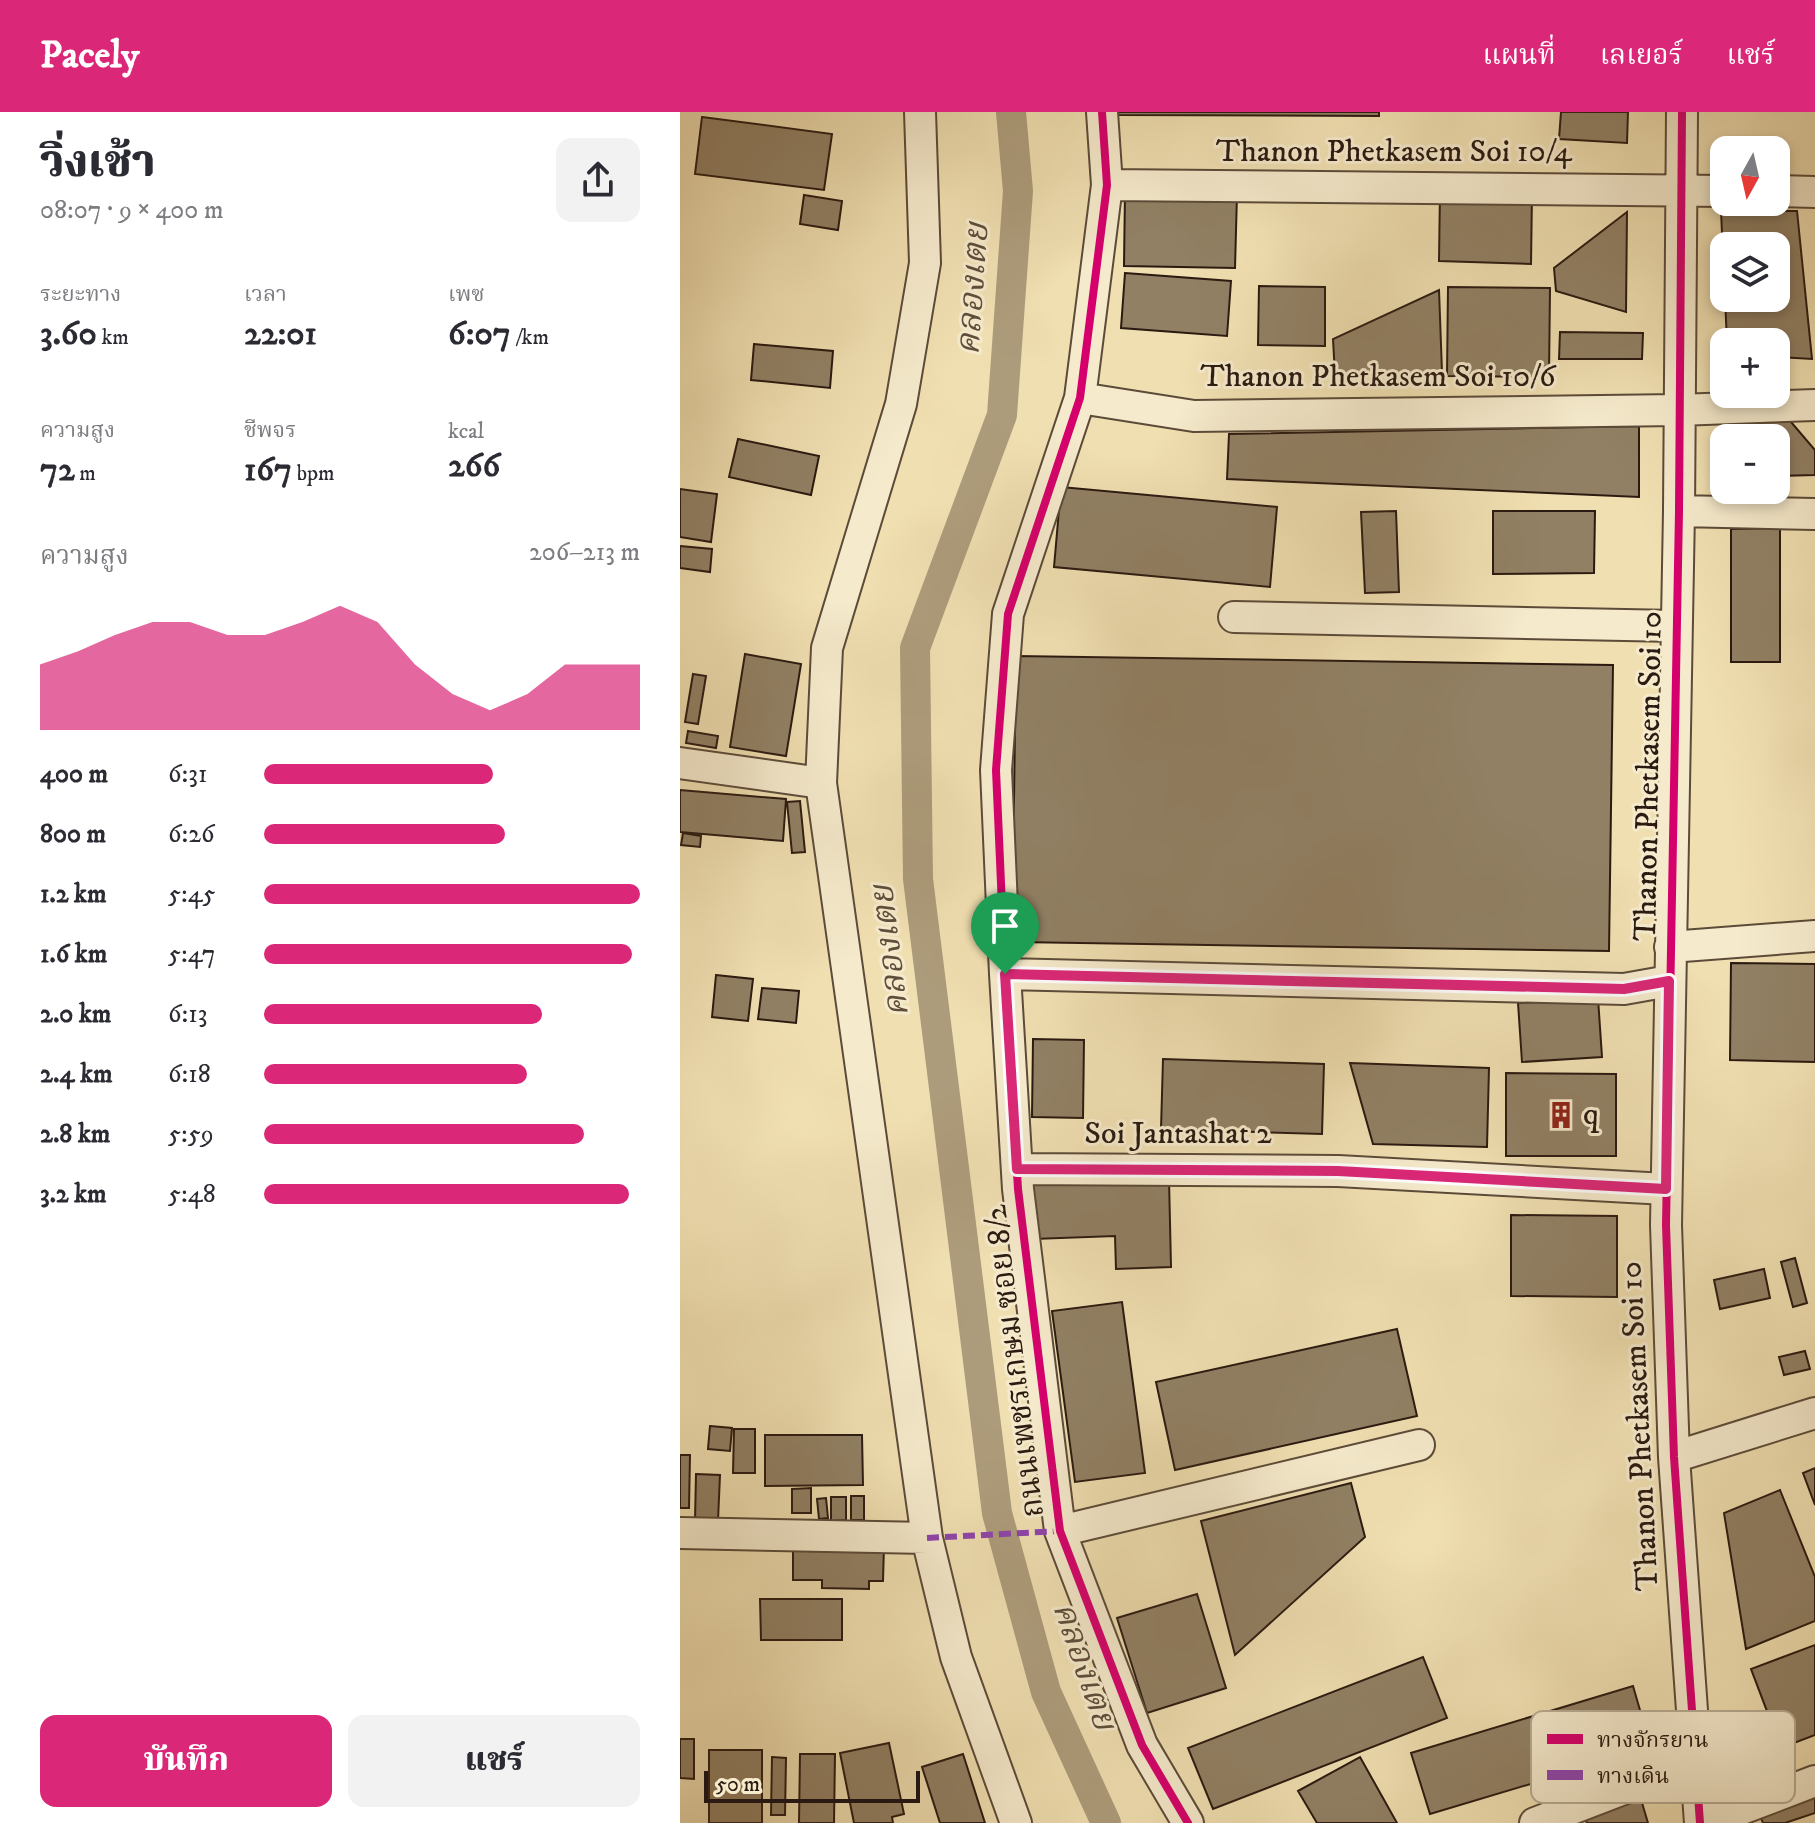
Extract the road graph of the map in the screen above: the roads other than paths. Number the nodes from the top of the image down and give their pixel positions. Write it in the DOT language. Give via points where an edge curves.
graph roads {
  1 [pos="920,112"];
  2 [pos="1102,112"];
  3 [pos="1682,112"];
  4 [pos="1107,185"];
  5 [pos="1681,190"];
  6 [pos="1710,191"];
  7 [pos="1790,191"];
  8 [pos="1815,192"];
  9 [pos="1080,398"];
  10 [pos="1815,405"];
  11 [pos="1678,410"];
  12 [pos="1679,511"];
  13 [pos="1815,514"];
  14 [pos="1234,617"];
  15 [pos="1675,626"];
  16 [pos="680,763"];
  17 [pos="821,783"];
  18 [pos="1815,936"];
  19 [pos="1670,947"];
  20 [pos="1005,974"];
  21 [pos="1669,981"];
  22 [pos="1017,1169"];
  23 [pos="1666,1189"];
  24 [pos="1815,1413"];
  25 [pos="1419,1445"];
  26 [pos="1674,1457"];
  27 [pos="1060,1531"];
  28 [pos="680,1533"];
  29 [pos="927,1538"];
  30 [pos="1691,1711"];
  31 [pos="1815,1781"];
  32 [pos="1795,1788"];
  33 [pos="1587,1803"];
  34 [pos="1700,1803"];
  35 [pos="1756,1803"];
  36 [pos="1016,1823"];
  37 [pos="1188,1823"];
  38 [pos="1535,1823"];
  39 [pos="1703,1823"];
  1 -- 17 [label="street" via="925,263 901,404 827,648"];
  2 -- 4 [label="street, ถนนเพชรเกษม ซอย 8/2"];
  3 -- 5 [label="street, Thanon Phetkasem Soi 10"];
  4 -- 5 [label="street, Thanon Phetkasem Soi 10/4"];
  4 -- 9 [label="street, ถนนเพชรเกษม ซอย 8/2"];
  5 -- 6 [label="street, Thanon Phetkasem Soi 10/4"];
  5 -- 11 [label="street, Thanon Phetkasem Soi 10"];
  7 -- 8 [label="street"];
  9 -- 11 [label="street, Thanon Phetkasem Soi 10/6" via="1194,416"];
  9 -- 20 [label="street, ถนนเพชรเกษม ซอย 8/2" via="1008,614 996,770"];
  10 -- 11 [label="street, Thanon Phetkasem Soi 10/6"];
  11 -- 12 [label="street, Thanon Phetkasem Soi 10"];
  12 -- 13 [label="street"];
  12 -- 15 [label="street, Thanon Phetkasem Soi 10"];
  14 -- 15 [label="street"];
  15 -- 19 [label="street, Thanon Phetkasem Soi 10"];
  16 -- 17 [label="street"];
  17 -- 29 [label="street"];
  18 -- 19 [label="street"];
  19 -- 21 [label="street, Thanon Phetkasem Soi 10"];
  20 -- 21 [label="street" via="1624,989"];
  20 -- 22 [label="street, ถนนเพชรเกษม ซอย 8/2"];
  21 -- 23 [label="street, Thanon Phetkasem Soi 10"];
  22 -- 23 [label="street, Soi Jantashat 2" via="1338,1171"];
  22 -- 27 [label="street, ถนนเพชรเกษม ซอย 8/2"];
  23 -- 26 [label="street, Thanon Phetkasem Soi 10"];
  24 -- 26 [label="street"];
  25 -- 27 [label="street"];
  26 -- 30 [label="street, Thanon Phetkasem Soi 10"];
  27 -- 37 [label="street, ถนนเพชรเกษม ซอย 8/2" via="1142,1745"];
  28 -- 29 [label="street"];
  29 -- 36 [label="street" via="956,1657"];
  31 -- 32 [label="street"];
  33 -- 38 [label="street"];
  34 -- 39 [label="street, Thanon Phetkasem Soi 10"];
  35 -- 39 [label="street"];
}
